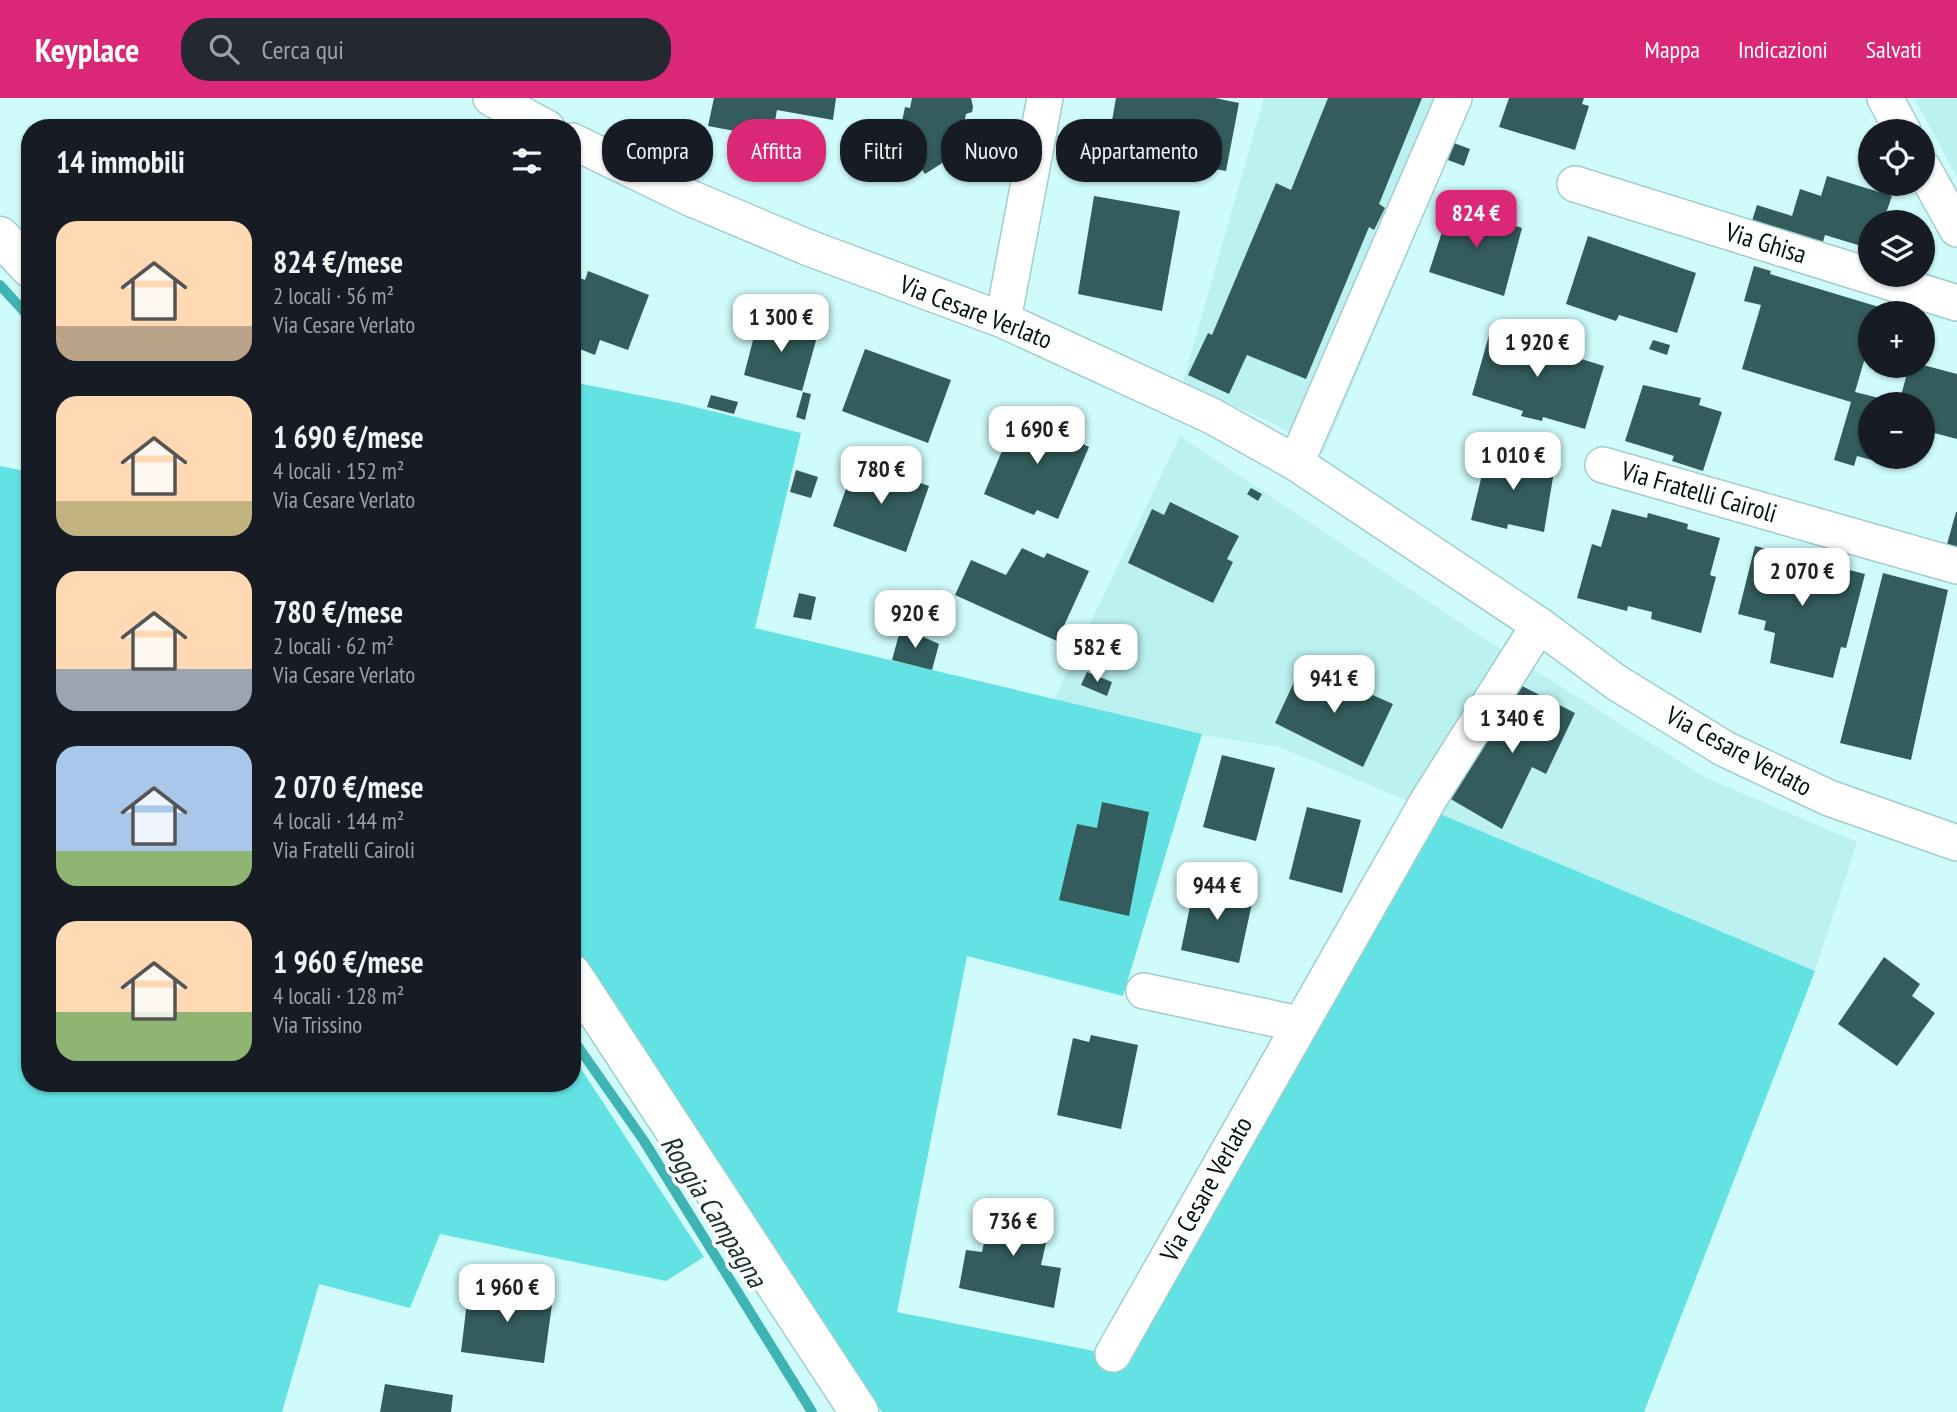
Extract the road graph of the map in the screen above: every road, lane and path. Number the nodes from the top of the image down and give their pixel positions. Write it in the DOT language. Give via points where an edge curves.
graph roads {
  1 [pos="491,98"];
  2 [pos="1045,98"];
  3 [pos="1454,98"];
  4 [pos="1885,98"];
  5 [pos="530,119"];
  6 [pos="1896,119"];
  7 [pos="581,145"];
  8 [pos="1575,184"];
  9 [pos="1935,189"];
  10 [pos="1957,229"];
  11 [pos="0,236"];
  12 [pos="21,258"];
  13 [pos="1957,303"];
  14 [pos="1003,320"];
  15 [pos="1296,463"];
  16 [pos="1603,464"];
  17 [pos="1957,566"];
  18 [pos="1539,625"];
  19 [pos="1957,844"];
  20 [pos="581,988"];
  21 [pos="1144,991"];
  22 [pos="1299,1024"];
  23 [pos="1113,1354"];
  24 [pos="859,1412"];
  1 -- 5 [label="street"];
  2 -- 14 [label="street"];
  3 -- 15 [label="street"];
  4 -- 6 [label="street"];
  7 -- 14 [label="street, Via Cesare Verlato" via="809,248"];
  8 -- 13 [label="street, Via Ghisa"];
  9 -- 10 [label="street"];
  11 -- 12 [label="main road"];
  14 -- 15 [label="street, Via Cesare Verlato" via="1212,416"];
  15 -- 18 [label="street, Via Cesare Verlato"];
  16 -- 17 [label="street, Via Fratelli Cairoli"];
  18 -- 19 [label="street, Via Cesare Verlato" via="1617,683 1725,749 1829,797"];
  18 -- 22 [label="street, Via Cesare Verlato" via="1429,799"];
  20 -- 24 [label="main road"];
  21 -- 22 [label="street"];
  22 -- 23 [label="street, Via Cesare Verlato"];
}
